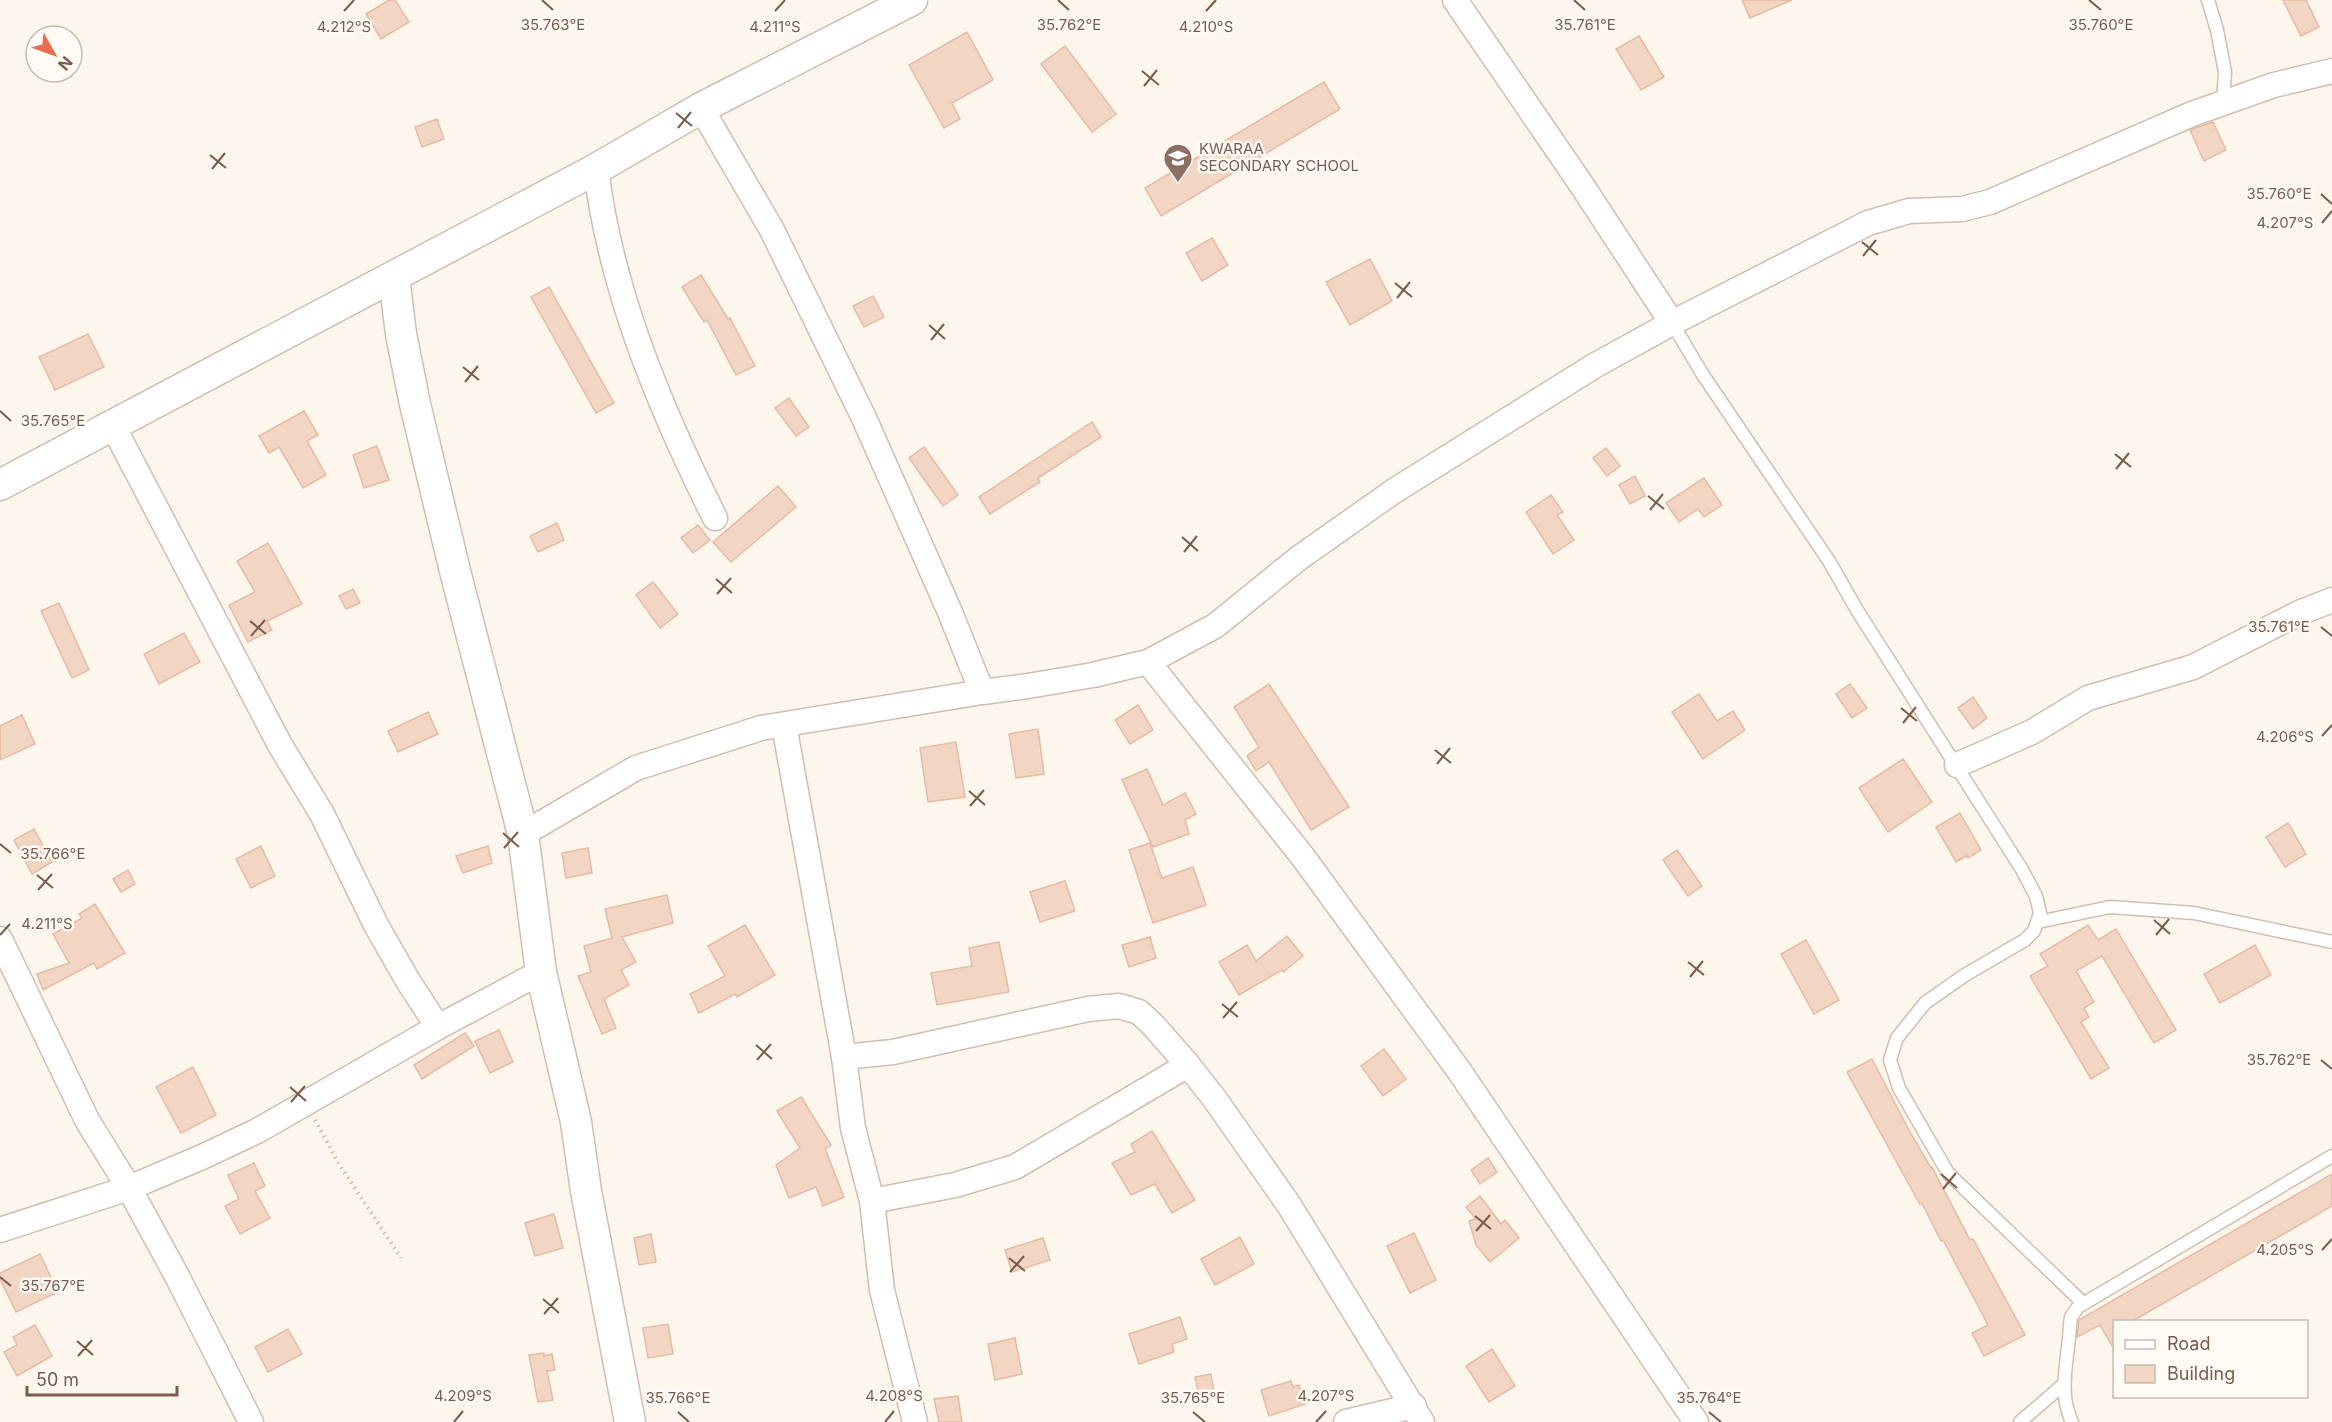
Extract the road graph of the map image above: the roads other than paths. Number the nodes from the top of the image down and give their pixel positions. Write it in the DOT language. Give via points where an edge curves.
graph roads {
  1 [pos="912,0"];
  2 [pos="1455,0"];
  3 [pos="2208,0"];
  4 [pos="2332,71"];
  5 [pos="2223,103"];
  6 [pos="701,108"];
  7 [pos="596,169"];
  8 [pos="394,277"];
  9 [pos="1672,323"];
  10 [pos="113,426"];
  11 [pos="0,485"];
  12 [pos="715,518"];
  13 [pos="2332,600"];
  14 [pos="1148,662"];
  15 [pos="981,692"];
  16 [pos="784,725"];
  17 [pos="1958,765"];
  18 [pos="523,834"];
  19 [pos="2038,922"];
  20 [pos="0,939"];
  21 [pos="2332,942"];
  22 [pos="541,972"];
  23 [pos="438,1027"];
  24 [pos="844,1057"];
  25 [pos="1188,1065"];
  26 [pos="2332,1156"];
  27 [pos="129,1188"];
  28 [pos="872,1201"];
  29 [pos="0,1230"];
  30 [pos="2083,1303"];
  31 [pos="2064,1384"];
  32 [pos="1418,1414"];
  33 [pos="251,1422"];
  34 [pos="630,1422"];
  35 [pos="915,1422"];
  36 [pos="1346,1422"];
  37 [pos="1696,1422"];
  38 [pos="2020,1422"];
  39 [pos="2072,1422"];
  1 -- 6 [label="street"];
  2 -- 9 [label="street"];
  3 -- 5 [label="lane" via="2225,72"];
  4 -- 5 [label="street"];
  5 -- 9 [label="street" via="1990,202 1962,209 1909,211 1868,223"];
  6 -- 7 [label="street"];
  6 -- 15 [label="street" via="772,230 864,418"];
  7 -- 8 [label="street"];
  7 -- 12 [label="street" via="601,206 633,328 675,437"];
  8 -- 10 [label="street"];
  8 -- 18 [label="street" via="415,404"];
  9 -- 14 [label="street" via="1594,366 1394,491 1299,558 1215,626"];
  9 -- 17 [label="lane"];
  10 -- 11 [label="street"];
  10 -- 23 [label="street" via="280,745 322,814 376,926"];
  13 -- 17 [label="street" via="2193,668 2088,698 2032,732"];
  14 -- 15 [label="street" via="1082,677"];
  14 -- 37 [label="street" via="1303,857 1461,1072"];
  15 -- 16 [label="street"];
  16 -- 18 [label="street" via="761,728 636,768"];
  16 -- 24 [label="street"];
  17 -- 19 [label="lane" via="2036,896"];
  18 -- 22 [label="street"];
  19 -- 21 [label="lane" via="2110,907 2194,913"];
  19 -- 30 [label="lane" via="2025,940 1925,1003 1897,1038 1890,1060 1899,1088 1948,1173"];
  20 -- 27 [label="street" via="87,1120"];
  22 -- 23 [label="street"];
  22 -- 34 [label="street" via="576,1122"];
  23 -- 27 [label="street" via="305,1104 202,1157"];
  24 -- 25 [label="street" via="892,1052 1088,1009 1119,1006 1145,1017"];
  24 -- 28 [label="street" via="853,1128"];
  25 -- 28 [label="street" via="1015,1167 965,1183"];
  25 -- 32 [label="street" via="1289,1205"];
  26 -- 30 [label="lane"];
  27 -- 29 [label="street"];
  27 -- 33 [label="street"];
  28 -- 35 [label="street" via="882,1290"];
  30 -- 31 [label="lane" via="2074,1311 2070,1324"];
  31 -- 38 [label="lane"];
  31 -- 39 [label="lane"];
  32 -- 36 [label="street"];
}
